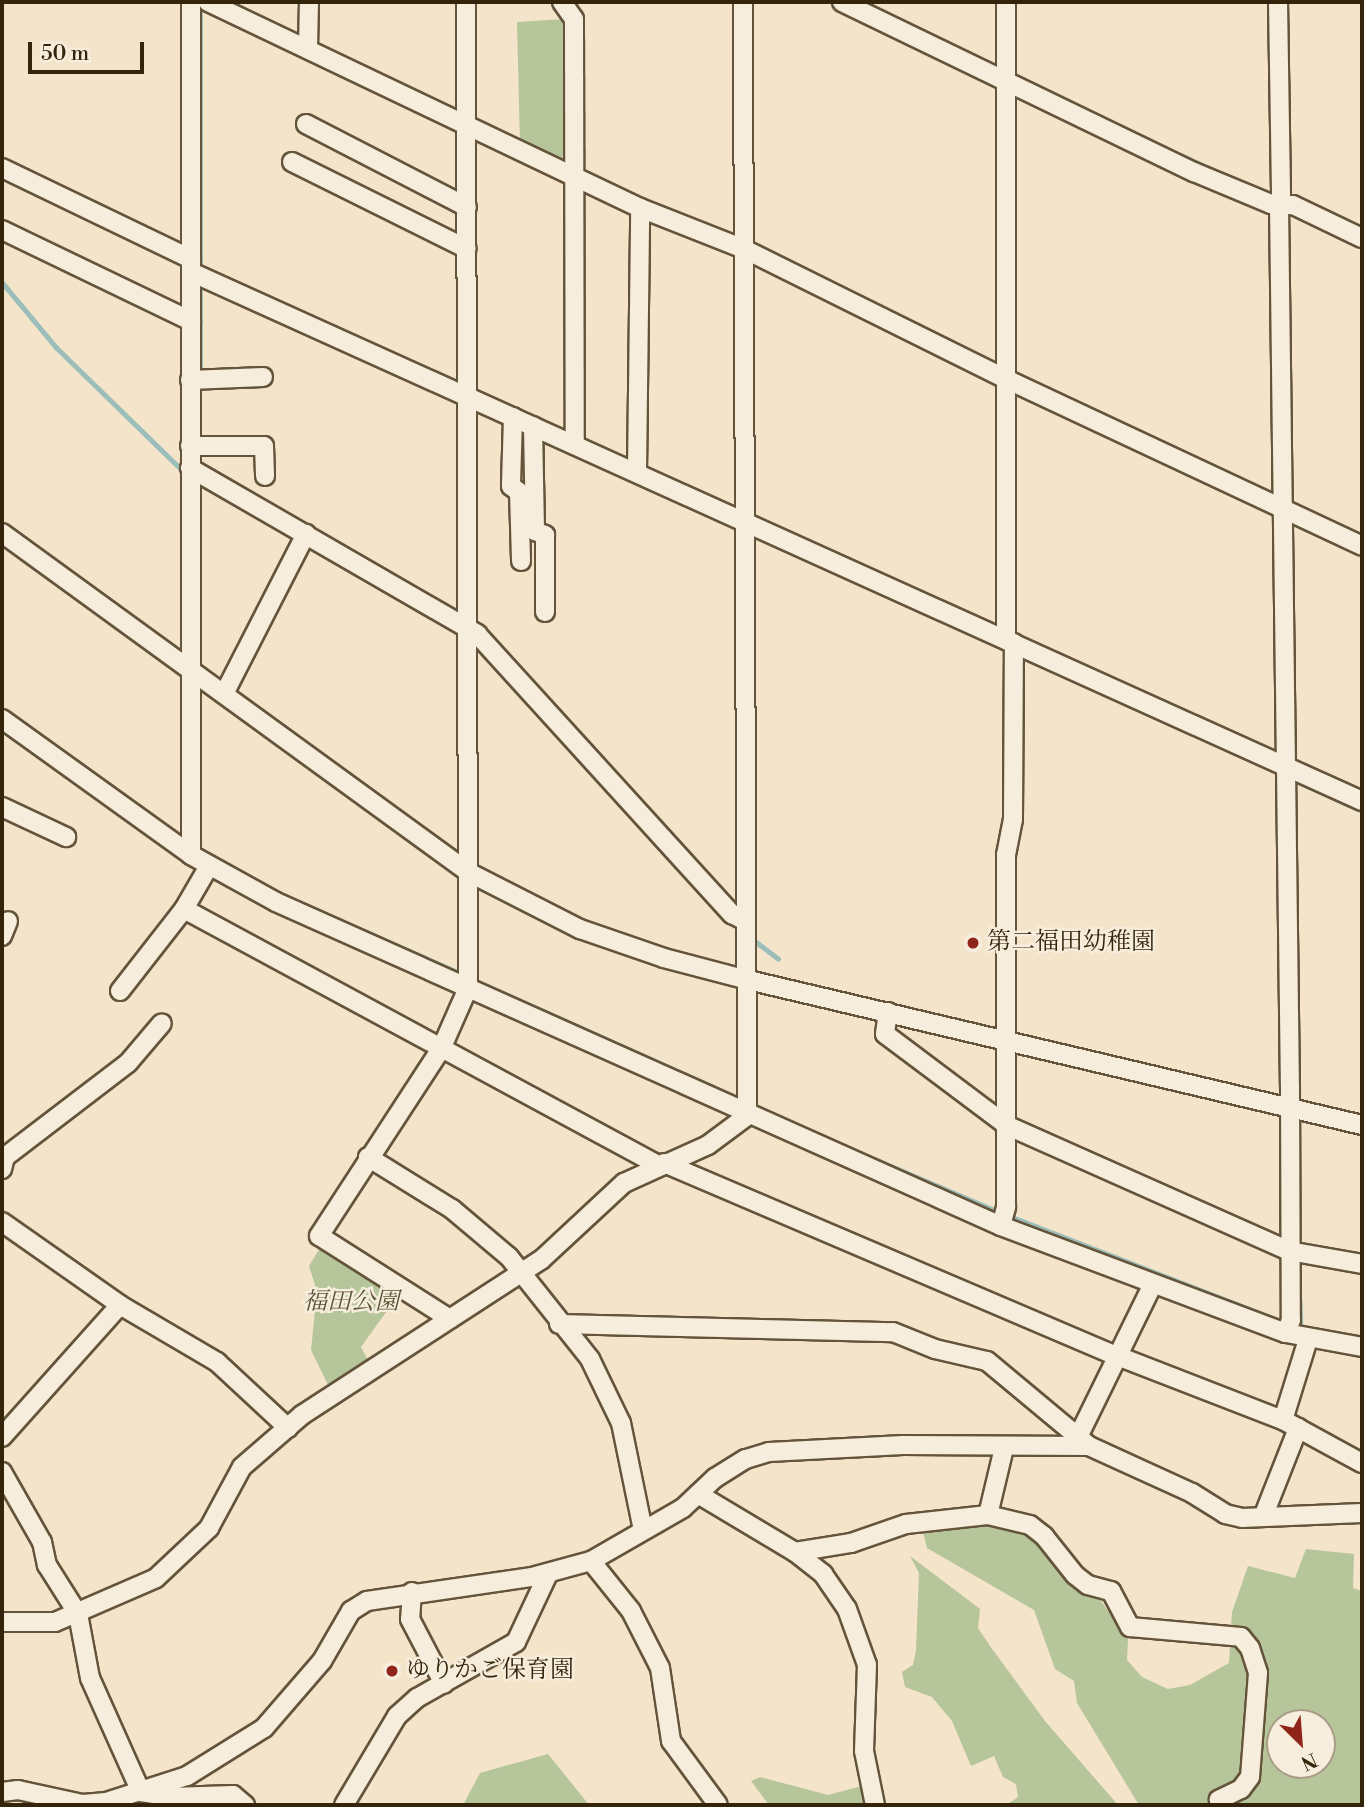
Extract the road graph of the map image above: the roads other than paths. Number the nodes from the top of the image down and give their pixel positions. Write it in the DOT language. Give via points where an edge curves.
graph roads {
  1 [pos="191,2"];
  2 [pos="208,2"];
  3 [pos="309,2"];
  4 [pos="466,2"];
  5 [pos="562,2"];
  6 [pos="743,2"];
  7 [pos="842,2"];
  8 [pos="1006,2"];
  9 [pos="1278,2"];
  10 [pos="308,48"];
  11 [pos="1006,78"];
  12 [pos="306,124"];
  13 [pos="471,129"];
  14 [pos="292,162"];
  15 [pos="2,167"];
  16 [pos="576,178"];
  17 [pos="1283,204"];
  18 [pos="467,207"];
  19 [pos="640,208"];
  20 [pos="2,230"];
  21 [pos="1362,238"];
  22 [pos="467,249"];
  23 [pos="744,249"];
  24 [pos="195,271"];
  25 [pos="191,321"];
  26 [pos="263,377"];
  27 [pos="196,380"];
  28 [pos="1007,380"];
  29 [pos="469,400"];
  30 [pos="512,421"];
  31 [pos="533,431"];
  32 [pos="575,445"];
  33 [pos="195,446"];
  34 [pos="637,472"];
  35 [pos="193,473"];
  36 [pos="265,476"];
  37 [pos="1287,511"];
  38 [pos="746,527"];
  39 [pos="2,533"];
  40 [pos="303,540"];
  41 [pos="1362,546"];
  42 [pos="521,561"];
  43 [pos="545,612"];
  44 [pos="464,631"];
  45 [pos="1010,646"];
  46 [pos="191,671"];
  47 [pos="224,694"];
  48 [pos="2,719"];
  49 [pos="1289,771"];
  50 [pos="1362,802"];
  51 [pos="2,807"];
  52 [pos="66,837"];
  53 [pos="191,848"];
  54 [pos="209,866"];
  55 [pos="468,872"];
  56 [pos="184,909"];
  57 [pos="744,929"];
  58 [pos="744,979"];
  59 [pos="468,981"];
  60 [pos="120,991"];
  61 [pos="888,1012"];
  62 [pos="162,1023"];
  63 [pos="1006,1039"];
  64 [pos="442,1047"];
  65 [pos="1289,1108"];
  66 [pos="747,1116"];
  67 [pos="1362,1125"];
  68 [pos="1006,1129"];
  69 [pos="368,1157"];
  70 [pos="661,1164"];
  71 [pos="2,1168"];
  72 [pos="1003,1219"];
  73 [pos="2,1222"];
  74 [pos="1289,1256"];
  75 [pos="1362,1264"];
  76 [pos="523,1273"];
  77 [pos="1153,1284"];
  78 [pos="120,1305"];
  79 [pos="450,1319"];
  80 [pos="559,1324"];
  81 [pos="1288,1327"];
  82 [pos="1308,1339"];
  83 [pos="1362,1347"];
  84 [pos="1115,1355"];
  85 [pos="1291,1424"];
  86 [pos="288,1428"];
  87 [pos="2,1437"];
  88 [pos="1084,1441"];
  89 [pos="1004,1448"];
  90 [pos="1362,1463"];
  91 [pos="2,1472"];
  92 [pos="698,1494"];
  93 [pos="1362,1513"];
  94 [pos="988,1515"];
  95 [pos="1263,1517"];
  96 [pos="643,1530"];
  97 [pos="795,1552"];
  98 [pos="591,1561"];
  99 [pos="548,1574"];
  100 [pos="412,1592"];
  101 [pos="78,1614"];
  102 [pos="2,1622"];
  103 [pos="444,1684"];
  104 [pos="2,1792"];
  105 [pos="131,1798"];
  106 [pos="1218,1800"];
  107 [pos="68,1802"];
  108 [pos="244,1805"];
  109 [pos="344,1805"];
  110 [pos="718,1805"];
  111 [pos="875,1805"];
  1 -- 24 [label="street"];
  2 -- 10 [label="street"];
  3 -- 10 [label="street"];
  4 -- 13 [label="street"];
  5 -- 16 [label="street" via="574,19"];
  6 -- 23 [label="street"];
  7 -- 11 [label="street"];
  8 -- 11 [label="street"];
  9 -- 17 [label="street"];
  10 -- 13 [label="street"];
  11 -- 17 [label="street" via="1194,172"];
  11 -- 28 [label="street"];
  12 -- 18 [label="street"];
  13 -- 16 [label="street"];
  13 -- 18 [label="street"];
  14 -- 22 [label="street"];
  15 -- 24 [label="street"];
  16 -- 19 [label="street"];
  16 -- 32 [label="street"];
  17 -- 21 [label="street"];
  17 -- 37 [label="street"];
  18 -- 22 [label="street"];
  19 -- 23 [label="street"];
  19 -- 34 [label="street"];
  20 -- 25 [label="street"];
  22 -- 29 [label="street"];
  23 -- 28 [label="street"];
  23 -- 38 [label="street"];
  24 -- 25 [label="street"];
  24 -- 29 [label="street"];
  25 -- 27 [label="street"];
  26 -- 27 [label="street"];
  27 -- 33 [label="street"];
  28 -- 37 [label="street"];
  28 -- 45 [label="street"];
  29 -- 30 [label="street"];
  29 -- 44 [label="street"];
  30 -- 31 [label="street"];
  30 -- 42 [label="street" via="511,486 519,492"];
  31 -- 32 [label="street"];
  31 -- 43 [label="street" via="535,531 545,536"];
  32 -- 34 [label="street"];
  33 -- 35 [label="street"];
  33 -- 36 [label="street" via="264,446"];
  34 -- 38 [label="street"];
  35 -- 40 [label="street"];
  35 -- 46 [label="street"];
  37 -- 41 [label="street"];
  37 -- 49 [label="street"];
  38 -- 45 [label="street"];
  38 -- 57 [label="street"];
  39 -- 46 [label="street"];
  40 -- 44 [label="street"];
  40 -- 47 [label="street"];
  44 -- 55 [label="street"];
  44 -- 57 [label="street"];
  45 -- 49 [label="street"];
  45 -- 63 [label="street" via="1013,820 1006,855"];
  46 -- 47 [label="street"];
  46 -- 53 [label="street"];
  47 -- 55 [label="street"];
  48 -- 53 [label="street"];
  49 -- 50 [label="street"];
  49 -- 65 [label="street"];
  51 -- 52 [label="street"];
  53 -- 54 [label="street"];
  54 -- 56 [label="street"];
  54 -- 59 [label="street" via="276,902"];
  55 -- 58 [label="street" via="580,929"];
  55 -- 59 [label="street"];
  56 -- 60 [label="street"];
  56 -- 64 [label="street"];
  57 -- 58 [label="street"];
  58 -- 61 [label="street"];
  58 -- 66 [label="street"];
  59 -- 64 [label="street"];
  59 -- 66 [label="street"];
  61 -- 63 [label="street"];
  61 -- 68 [label="street" via="885,1034"];
  62 -- 71 [label="street" via="128,1063 5,1157"];
  63 -- 65 [label="street"];
  63 -- 68 [label="street"];
  64 -- 69 [label="street"];
  64 -- 70 [label="street"];
  65 -- 67 [label="street"];
  65 -- 74 [label="street"];
  66 -- 70 [label="street" via="708,1145"];
  66 -- 72 [label="street"];
  68 -- 72 [label="street"];
  68 -- 74 [label="street"];
  69 -- 76 [label="street" via="452,1209"];
  69 -- 79 [label="street" via="353,1188 319,1236"];
  70 -- 76 [label="street" via="624,1183"];
  70 -- 84 [label="street"];
  72 -- 77 [label="street"];
  73 -- 78 [label="street"];
  74 -- 75 [label="street"];
  74 -- 81 [label="street"];
  76 -- 79 [label="street"];
  76 -- 80 [label="street"];
  77 -- 81 [label="street"];
  77 -- 84 [label="street"];
  78 -- 86 [label="street" via="216,1362"];
  78 -- 87 [label="street"];
  79 -- 86 [label="street" via="334,1392"];
  80 -- 88 [label="street" via="893,1332 935,1349 987,1361"];
  80 -- 96 [label="street" via="590,1359 613,1401"];
  81 -- 82 [label="street"];
  82 -- 83 [label="street"];
  82 -- 85 [label="street"];
  84 -- 85 [label="street"];
  84 -- 88 [label="street"];
  85 -- 90 [label="street"];
  85 -- 95 [label="street"];
  86 -- 101 [label="street" via="242,1467 209,1528 184,1555 156,1578"];
  88 -- 89 [label="street"];
  88 -- 95 [label="street" via="1225,1514"];
  89 -- 92 [label="street" via="902,1445 769,1452 746,1459"];
  89 -- 94 [label="street"];
  91 -- 101 [label="street" via="42,1542 47,1565"];
  92 -- 96 [label="street" via="684,1508"];
  92 -- 97 [label="street"];
  93 -- 95 [label="street"];
  94 -- 97 [label="street" via="906,1524 851,1543"];
  94 -- 106 [label="street" via="1030,1525 1044,1536 1075,1575 1088,1585 1111,1591 1130,1627 1241,1637 1250,1648 1258,1673 1251,1777 1241,1789"];
  96 -- 98 [label="street"];
  97 -- 111 [label="street" via="823,1574 862,1640 867,1665 864,1751"];
  98 -- 99 [label="street"];
  98 -- 110 [label="street" via="631,1611 660,1668 671,1741"];
  99 -- 100 [label="street"];
  99 -- 103 [label="street" via="516,1642"];
  100 -- 103 [label="street" via="410,1619"];
  100 -- 105 [label="street" via="375,1598 351,1611 322,1661 251,1739 187,1776"];
  101 -- 102 [label="street" via="55,1622"];
  101 -- 105 [label="street" via="90,1678"];
  103 -- 109 [label="street" via="397,1716"];
  104 -- 107 [label="street" via="18,1790"];
  105 -- 107 [label="street"];
  105 -- 108 [label="street" via="233,1796"];
}
